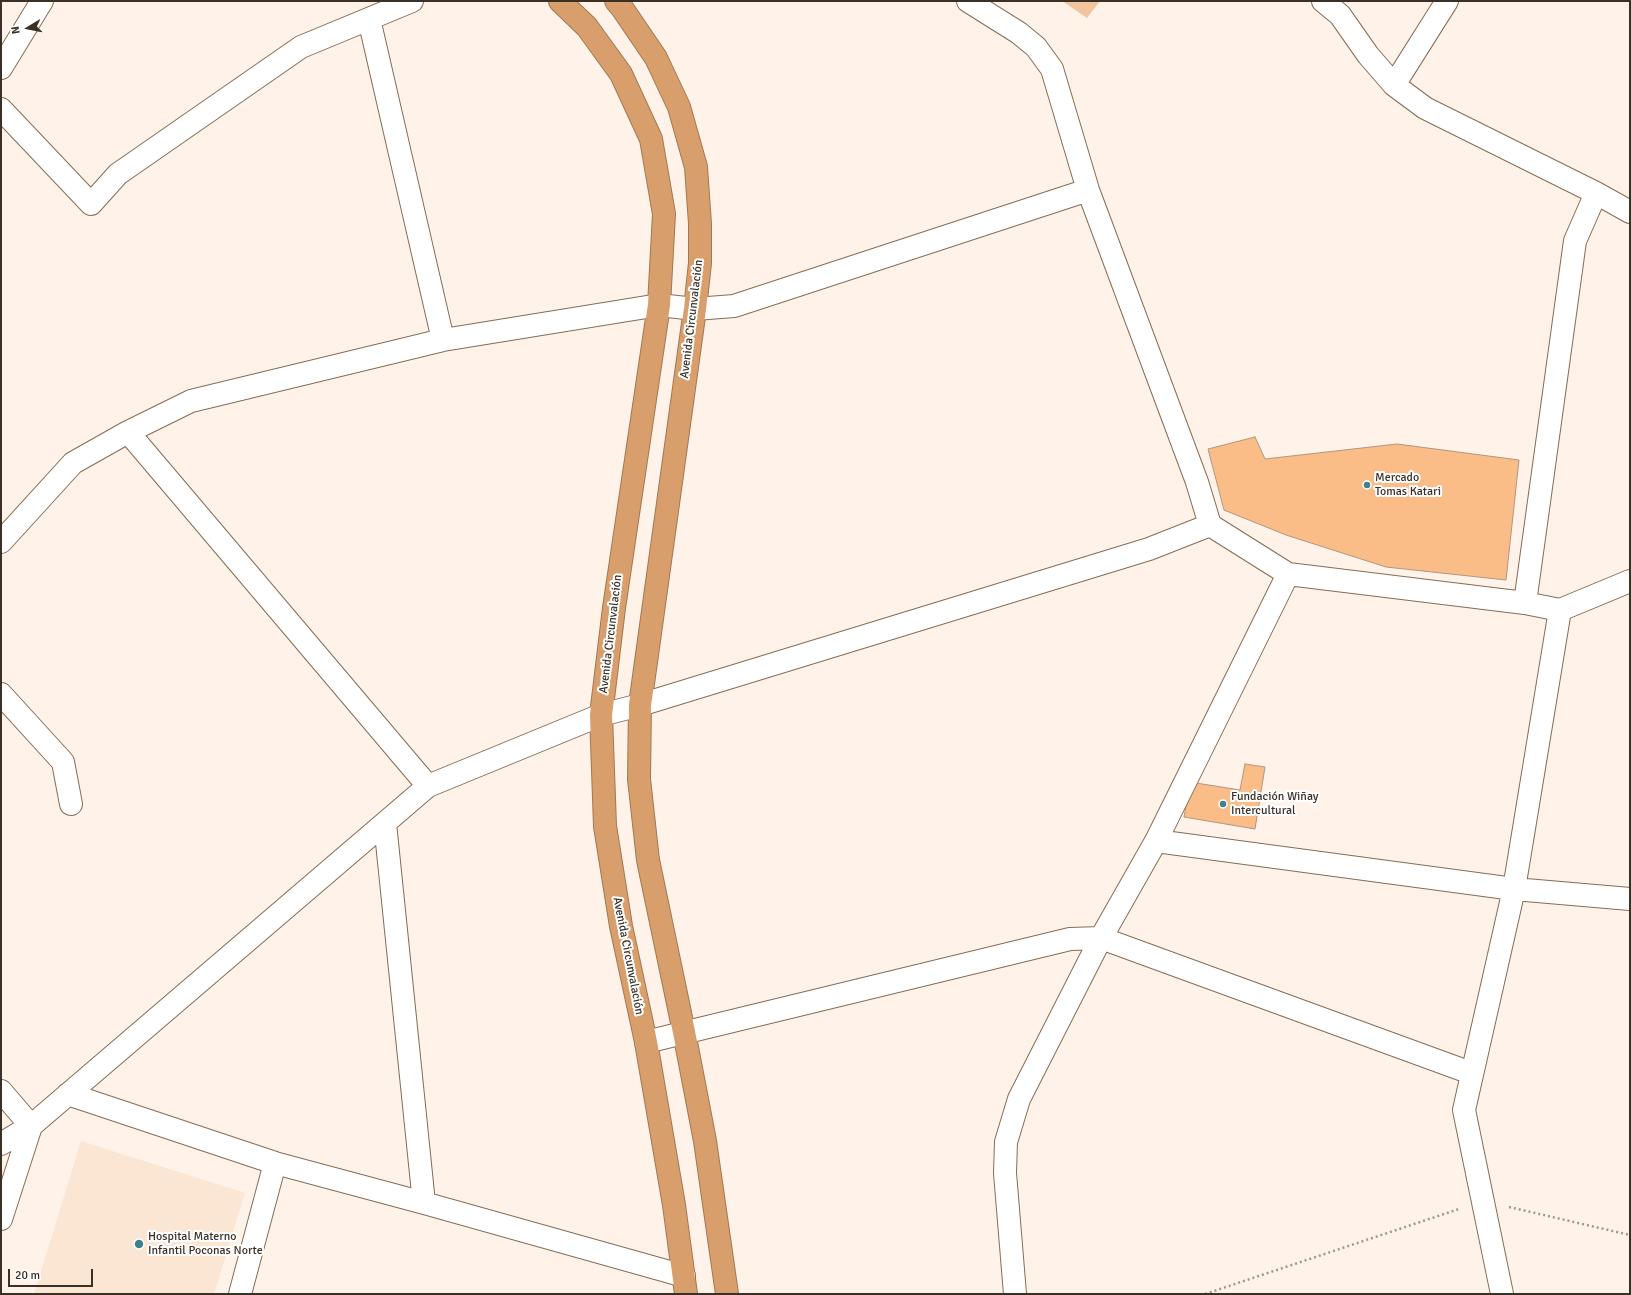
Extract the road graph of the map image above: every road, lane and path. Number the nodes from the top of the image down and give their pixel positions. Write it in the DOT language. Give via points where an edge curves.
graph roads {
  1 [pos="42,1"];
  2 [pos="412,1"];
  3 [pos="560,1"];
  4 [pos="616,1"];
  5 [pos="968,1"];
  6 [pos="1323,1"];
  7 [pos="1447,1"];
  8 [pos="369,19"];
  9 [pos="1,68"];
  10 [pos="1394,85"];
  11 [pos="1,109"];
  12 [pos="1088,190"];
  13 [pos="1596,193"];
  14 [pos="1630,212"];
  15 [pos="659,305"];
  16 [pos="695,309"];
  17 [pos="443,340"];
  18 [pos="128,432"];
  19 [pos="1210,525"];
  20 [pos="1,542"];
  21 [pos="1288,574"];
  22 [pos="1630,582"];
  23 [pos="1525,603"];
  24 [pos="1560,610"];
  25 [pos="1,694"];
  26 [pos="640,705"];
  27 [pos="601,715"];
  28 [pos="428,786"];
  29 [pos="71,804"];
  30 [pos="385,823"];
  31 [pos="1156,841"];
  32 [pos="1514,889"];
  33 [pos="1630,899"];
  34 [pos="1101,938"];
  35 [pos="684,1032"];
  36 [pos="646,1042"];
  37 [pos="1471,1073"];
  38 [pos="1,1091"];
  39 [pos="68,1094"];
  40 [pos="31,1126"];
  41 [pos="1,1144"];
  42 [pos="275,1163"];
  43 [pos="1483,1201"];
  44 [pos="424,1203"];
  45 [pos="1,1219"];
  46 [pos="1630,1235"];
  47 [pos="685,1285"];
  48 [pos="240,1294"];
  49 [pos="727,1294"];
  50 [pos="1015,1294"];
  51 [pos="1205,1294"];
  52 [pos="1502,1294"];
  1 -- 9 [label="street"];
  2 -- 8 [label="street"];
  3 -- 15 [label="highway, Avenida Circunvalación" via="587,27 621,74 651,139 664,214"];
  4 -- 16 [label="highway, Avenida Circunvalación" via="656,58 679,107 696,167 700,263"];
  5 -- 12 [label="street" via="1019,33 1036,47 1052,69"];
  6 -- 10 [label="street" via="1340,15 1368,55"];
  7 -- 10 [label="street"];
  8 -- 11 [label="street" via="301,47 118,174 91,204"];
  8 -- 17 [label="street"];
  10 -- 13 [label="street" via="1425,108"];
  12 -- 16 [label="street" via="734,306"];
  12 -- 19 [label="street"];
  13 -- 14 [label="street"];
  13 -- 23 [label="street" via="1575,241"];
  15 -- 16 [label="street"];
  15 -- 17 [label="street"];
  15 -- 27 [label="highway, Avenida Circunvalación" via="614,608"];
  16 -- 26 [label="highway, Avenida Circunvalación"];
  17 -- 18 [label="street" via="190,401"];
  18 -- 20 [label="street" via="73,463"];
  18 -- 28 [label="street"];
  19 -- 21 [label="street"];
  19 -- 26 [label="street" via="1149,549"];
  21 -- 23 [label="street"];
  21 -- 31 [label="street"];
  22 -- 24 [label="street"];
  23 -- 24 [label="street"];
  24 -- 32 [label="street"];
  25 -- 29 [label="street" via="64,762"];
  26 -- 27 [label="street"];
  26 -- 35 [label="highway, Avenida Circunvalación" via="639,779 648,860"];
  27 -- 28 [label="street"];
  27 -- 36 [label="highway, Avenida Circunvalación" via="605,826 621,926"];
  28 -- 30 [label="street"];
  30 -- 39 [label="street"];
  30 -- 44 [label="street"];
  31 -- 32 [label="street"];
  31 -- 34 [label="street"];
  32 -- 33 [label="street"];
  32 -- 37 [label="street"];
  34 -- 35 [label="street" via="1070,939"];
  34 -- 37 [label="street"];
  34 -- 50 [label="street" via="1019,1099 1006,1142 1005,1173"];
  35 -- 36 [label="street"];
  35 -- 49 [label="highway, Avenida Circunvalación" via="705,1141"];
  36 -- 47 [label="highway, Avenida Circunvalación"];
  37 -- 43 [label="street" via="1464,1110"];
  38 -- 40 [label="street"];
  39 -- 40 [label="street"];
  39 -- 42 [label="street"];
  40 -- 41 [label="street"];
  40 -- 45 [label="street"];
  42 -- 44 [label="street"];
  42 -- 48 [label="street"];
  43 -- 46 [label="path"];
  43 -- 51 [label="path"];
  43 -- 52 [label="street"];
  44 -- 47 [label="street"];
}
